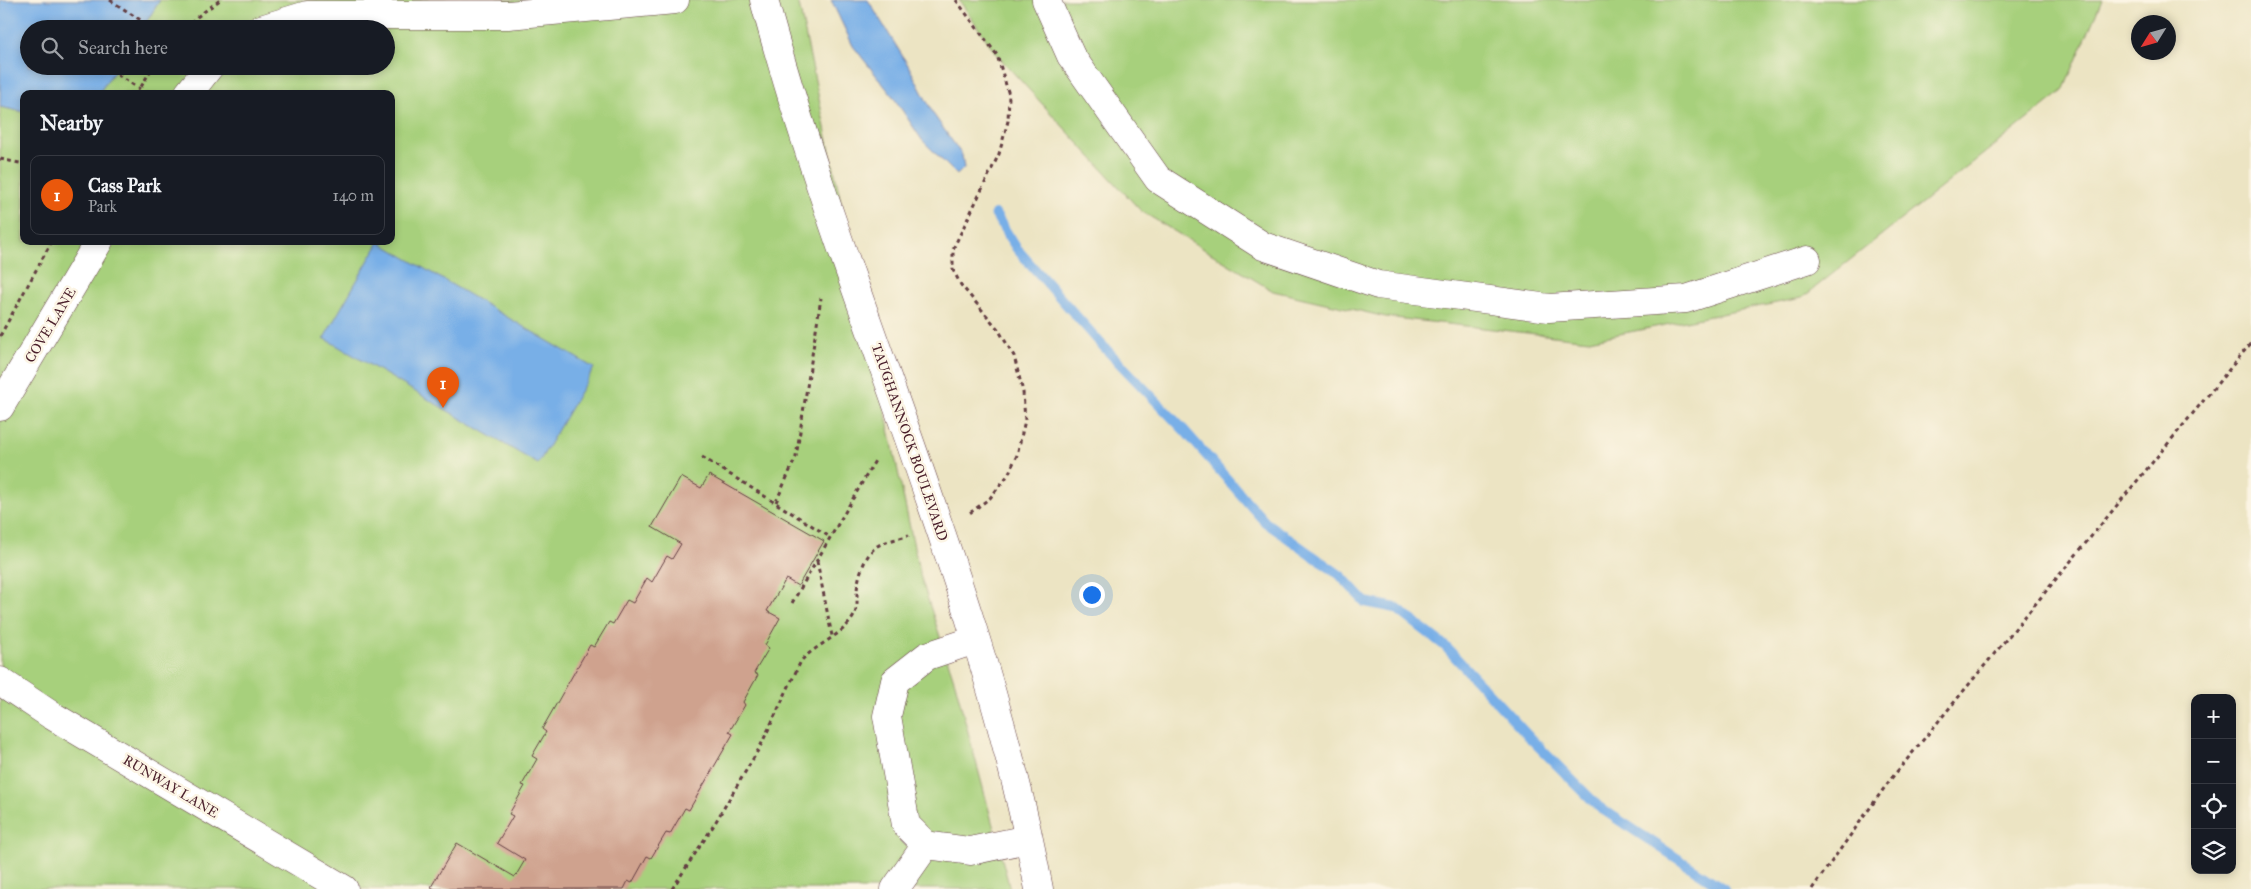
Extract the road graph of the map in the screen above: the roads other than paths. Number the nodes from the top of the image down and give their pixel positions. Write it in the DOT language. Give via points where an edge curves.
graph roads {
  1 [pos="675,0"];
  2 [pos="764,0"];
  3 [pos="1046,0"];
  4 [pos="291,20"];
  5 [pos="203,75"];
  6 [pos="191,90"];
  7 [pos="97,245"];
  8 [pos="1807,260"];
  9 [pos="0,407"];
  10 [pos="975,640"];
  11 [pos="0,681"];
  12 [pos="1028,839"];
  13 [pos="926,845"];
  14 [pos="344,889"];
  15 [pos="895,889"];
  16 [pos="1039,889"];
  1 -- 4 [label="street" via="508,15 307,15"];
  2 -- 10 [label="street, TAUGHANNOCK BOULEVARD" via="787,85 939,524"];
  3 -- 8 [label="street" via="1071,56 1158,179 1263,246 1378,285 1549,308 1686,299"];
  5 -- 6 [label="street"];
  7 -- 9 [label="street, COVE LANE"];
  10 -- 12 [label="street, TAUGHANNOCK BOULEVARD" via="998,715"];
  10 -- 13 [label="street" via="927,656 895,681 887,716 906,825"];
  11 -- 14 [label="street, RUNWAY LANE" via="51,715"];
  12 -- 13 [label="street" via="970,851"];
  12 -- 16 [label="street, TAUGHANNOCK BOULEVARD"];
  13 -- 15 [label="street"];
}
